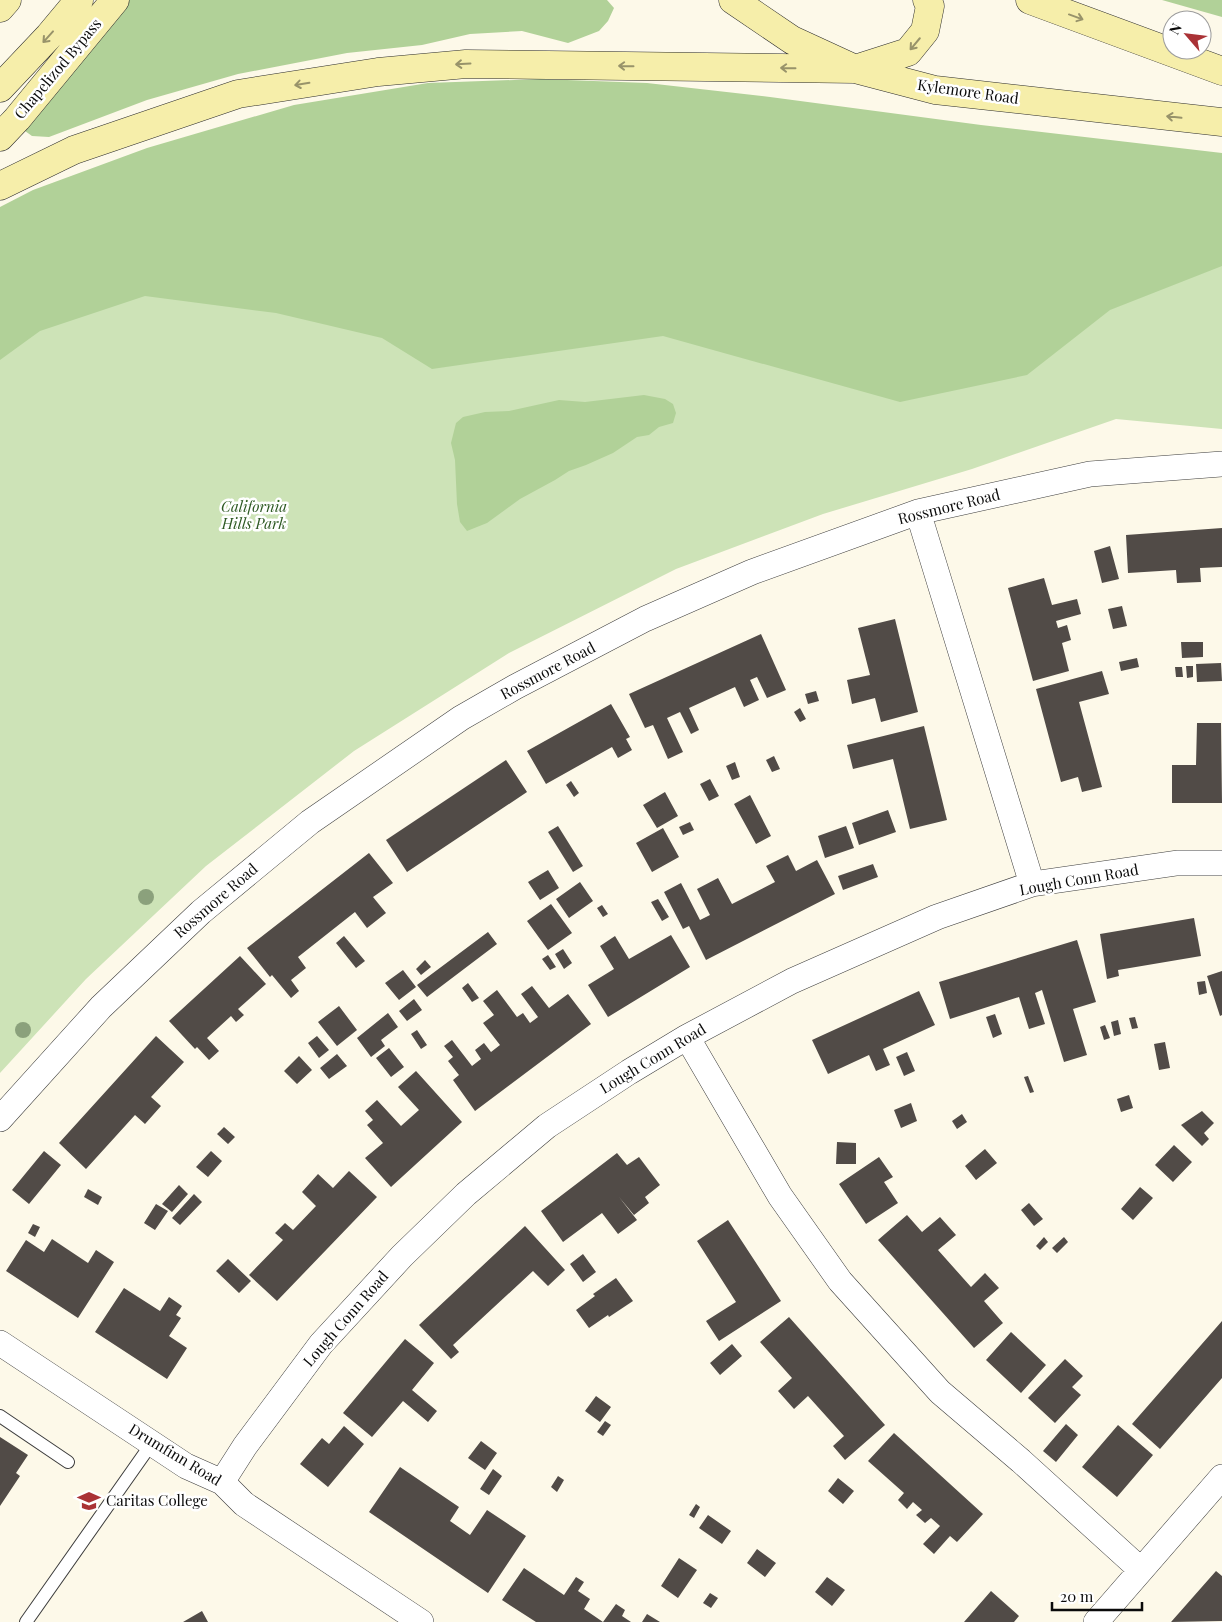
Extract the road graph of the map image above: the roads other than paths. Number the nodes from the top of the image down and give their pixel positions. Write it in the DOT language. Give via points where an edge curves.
graph roads {
  1 [pos="7,0"];
  2 [pos="79,0"];
  3 [pos="115,0"];
  4 [pos="733,0"];
  5 [pos="928,0"];
  6 [pos="1030,0"];
  7 [pos="0,8"];
  8 [pos="854,69"];
  9 [pos="1222,71"];
  10 [pos="0,88"];
  11 [pos="1222,122"];
  12 [pos="0,137"];
  13 [pos="0,186"];
  14 [pos="1222,464"];
  15 [pos="918,512"];
  16 [pos="1222,863"];
  17 [pos="1032,884"];
  18 [pos="688,1037"];
  19 [pos="0,1118"];
  20 [pos="0,1343"];
  21 [pos="0,1416"];
  22 [pos="152,1443"];
  23 [pos="68,1462"];
  24 [pos="1222,1477"];
  25 [pos="222,1482"];
  26 [pos="1141,1570"];
  27 [pos="26,1622"];
  28 [pos="421,1622"];
  29 [pos="1096,1622"];
  1 -- 7 [label="main road"];
  2 -- 10 [label="main road, Chapelizod Bypass, one-way"];
  3 -- 12 [label="main road, Chapelizod Bypass"];
  4 -- 8 [label="main road, Kylemore Road" via="792,40"];
  5 -- 8 [label="main road, one-way" via="930,6 925,31 908,52"];
  6 -- 9 [label="main road, one-way"];
  11 -- 8 [label="main road, Kylemore Road, one-way" via="935,90"];
  8 -- 13 [label="main road, one-way" via="466,64 378,72 238,94 74,150"];
  14 -- 15 [label="street, Rossmore Road" via="1090,474"];
  15 -- 17 [label="street"];
  15 -- 19 [label="street, Rossmore Road" via="752,572 645,619 461,718 310,822 200,912 101,1007"];
  16 -- 17 [label="street, Lough Conn Road" via="1177,864"];
  17 -- 18 [label="street, Lough Conn Road" via="937,917 860,950 792,981"];
  18 -- 25 [label="street, Lough Conn Road" via="547,1126 466,1194 402,1256 321,1344"];
  18 -- 26 [label="street" via="780,1196 840,1281 940,1392 1022,1461"];
  20 -- 22 [label="street, Drumfinn Road"];
  21 -- 23 [label="lane"];
  22 -- 25 [label="street, Drumfinn Road" via="186,1466"];
  22 -- 27 [label="lane"];
  24 -- 26 [label="street"];
  25 -- 28 [label="street, Drumfinn Road" via="244,1504"];
  26 -- 29 [label="street"];
}
